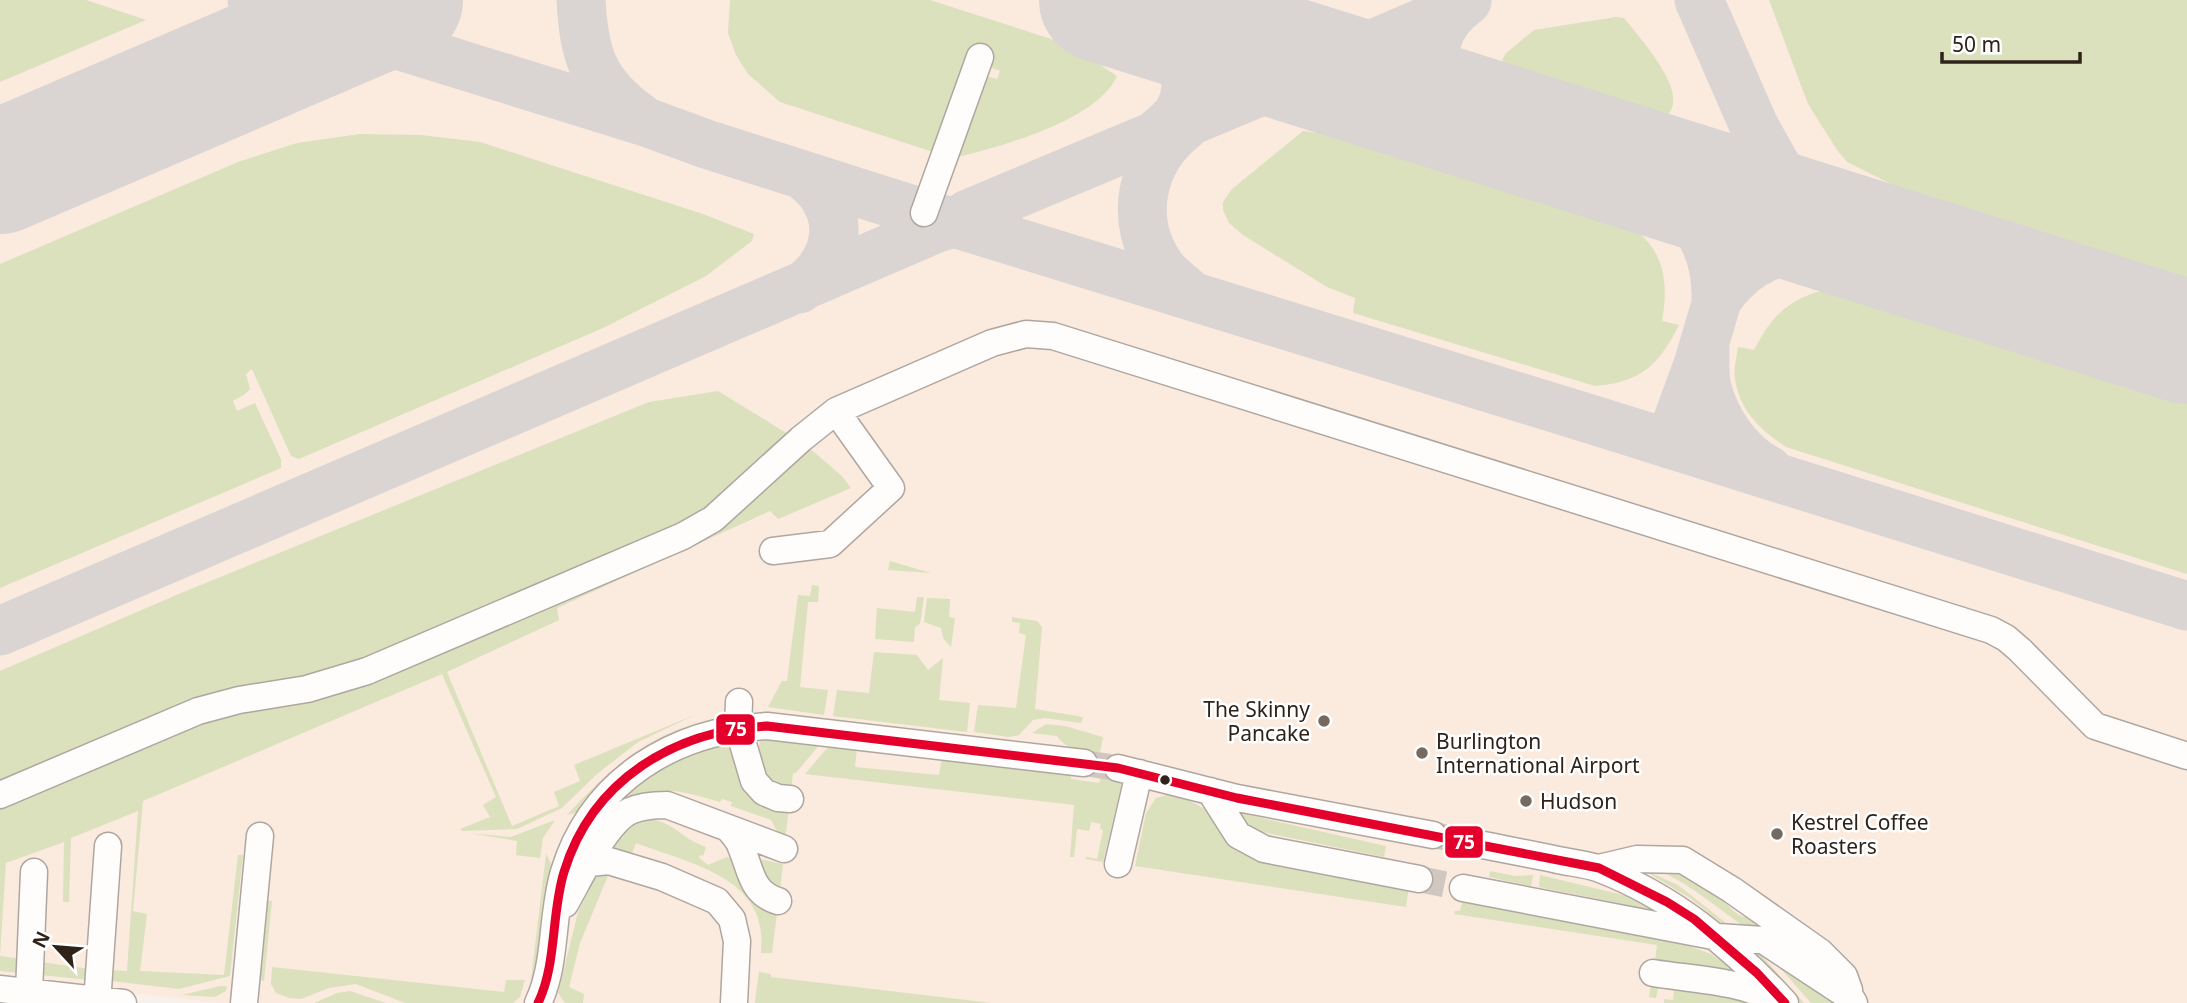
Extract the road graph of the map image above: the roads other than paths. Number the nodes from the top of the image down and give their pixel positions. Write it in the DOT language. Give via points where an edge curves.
graph roads {
  1 [pos="984,67"];
  2 [pos="924,213"];
  3 [pos="836,411"];
  4 [pos="773,551"];
  5 [pos="739,715"];
  6 [pos="2187,756"];
  7 [pos="1084,764"];
  8 [pos="1210,791"];
  9 [pos="0,795"];
  10 [pos="790,799"];
  11 [pos="728,828"];
  12 [pos="1433,835"];
  13 [pos="260,836"];
  14 [pos="1474,844"];
  15 [pos="108,846"];
  16 [pos="784,849"];
  17 [pos="589,863"];
  18 [pos="1118,864"];
  19 [pos="1599,868"];
  20 [pos="34,872"];
  21 [pos="1419,879"];
  22 [pos="1463,888"];
  23 [pos="778,901"];
  24 [pos="558,933"];
  25 [pos="1718,937"];
  26 [pos="548,971"];
  27 [pos="1653,973"];
  28 [pos="0,989"];
  29 [pos="33,996"];
  30 [pos="1853,1000"];
  31 [pos="734,1001"];
  32 [pos="106,1002"];
  33 [pos="244,1003"];
  34 [pos="538,1003"];
  35 [pos="550,1003"];
  36 [pos="1783,1003"];
  1 -- 2 [label="street"];
  3 -- 4 [label="street" via="891,488 830,544"];
  3 -- 6 [label="street" via="992,344 1026,334 1053,336 1991,630 2020,650 2095,726"];
  3 -- 9 [label="street" via="713,519 683,536 367,671 198,712"];
  5 -- 7 [label="street" via="767,726"];
  5 -- 10 [label="street" via="754,781 764,792"];
  5 -- 24 [label="street" via="623,777 596,808 564,872"];
  8 -- 12 [label="street"];
  8 -- 18 [label="street" via="1129,770"];
  8 -- 21 [label="street" via="1238,835 1264,849"];
  11 -- 16 [label="street"];
  11 -- 17 [label="street" via="667,805 650,805 616,821"];
  11 -- 23 [label="street" via="741,845 752,881 761,893"];
  13 -- 33 [label="street"];
  14 -- 19 [label="street"];
  15 -- 32 [label="street"];
  17 -- 24 [label="street"];
  17 -- 31 [label="street" via="609,861 717,901 732,919 737,941"];
  19 -- 25 [label="street" via="1667,902"];
  19 -- 30 [label="street" via="1637,859 1682,860 1820,952 1844,976"];
  20 -- 29 [label="street"];
  22 -- 25 [label="street"];
  24 -- 26 [label="street"];
  25 -- 30 [label="street" via="1763,940"];
  25 -- 36 [label="street"];
  26 -- 34 [label="street"];
  26 -- 35 [label="street"];
  27 -- 36 [label="street" via="1727,983"];
  28 -- 29 [label="street"];
  29 -- 32 [label="street"];
}
